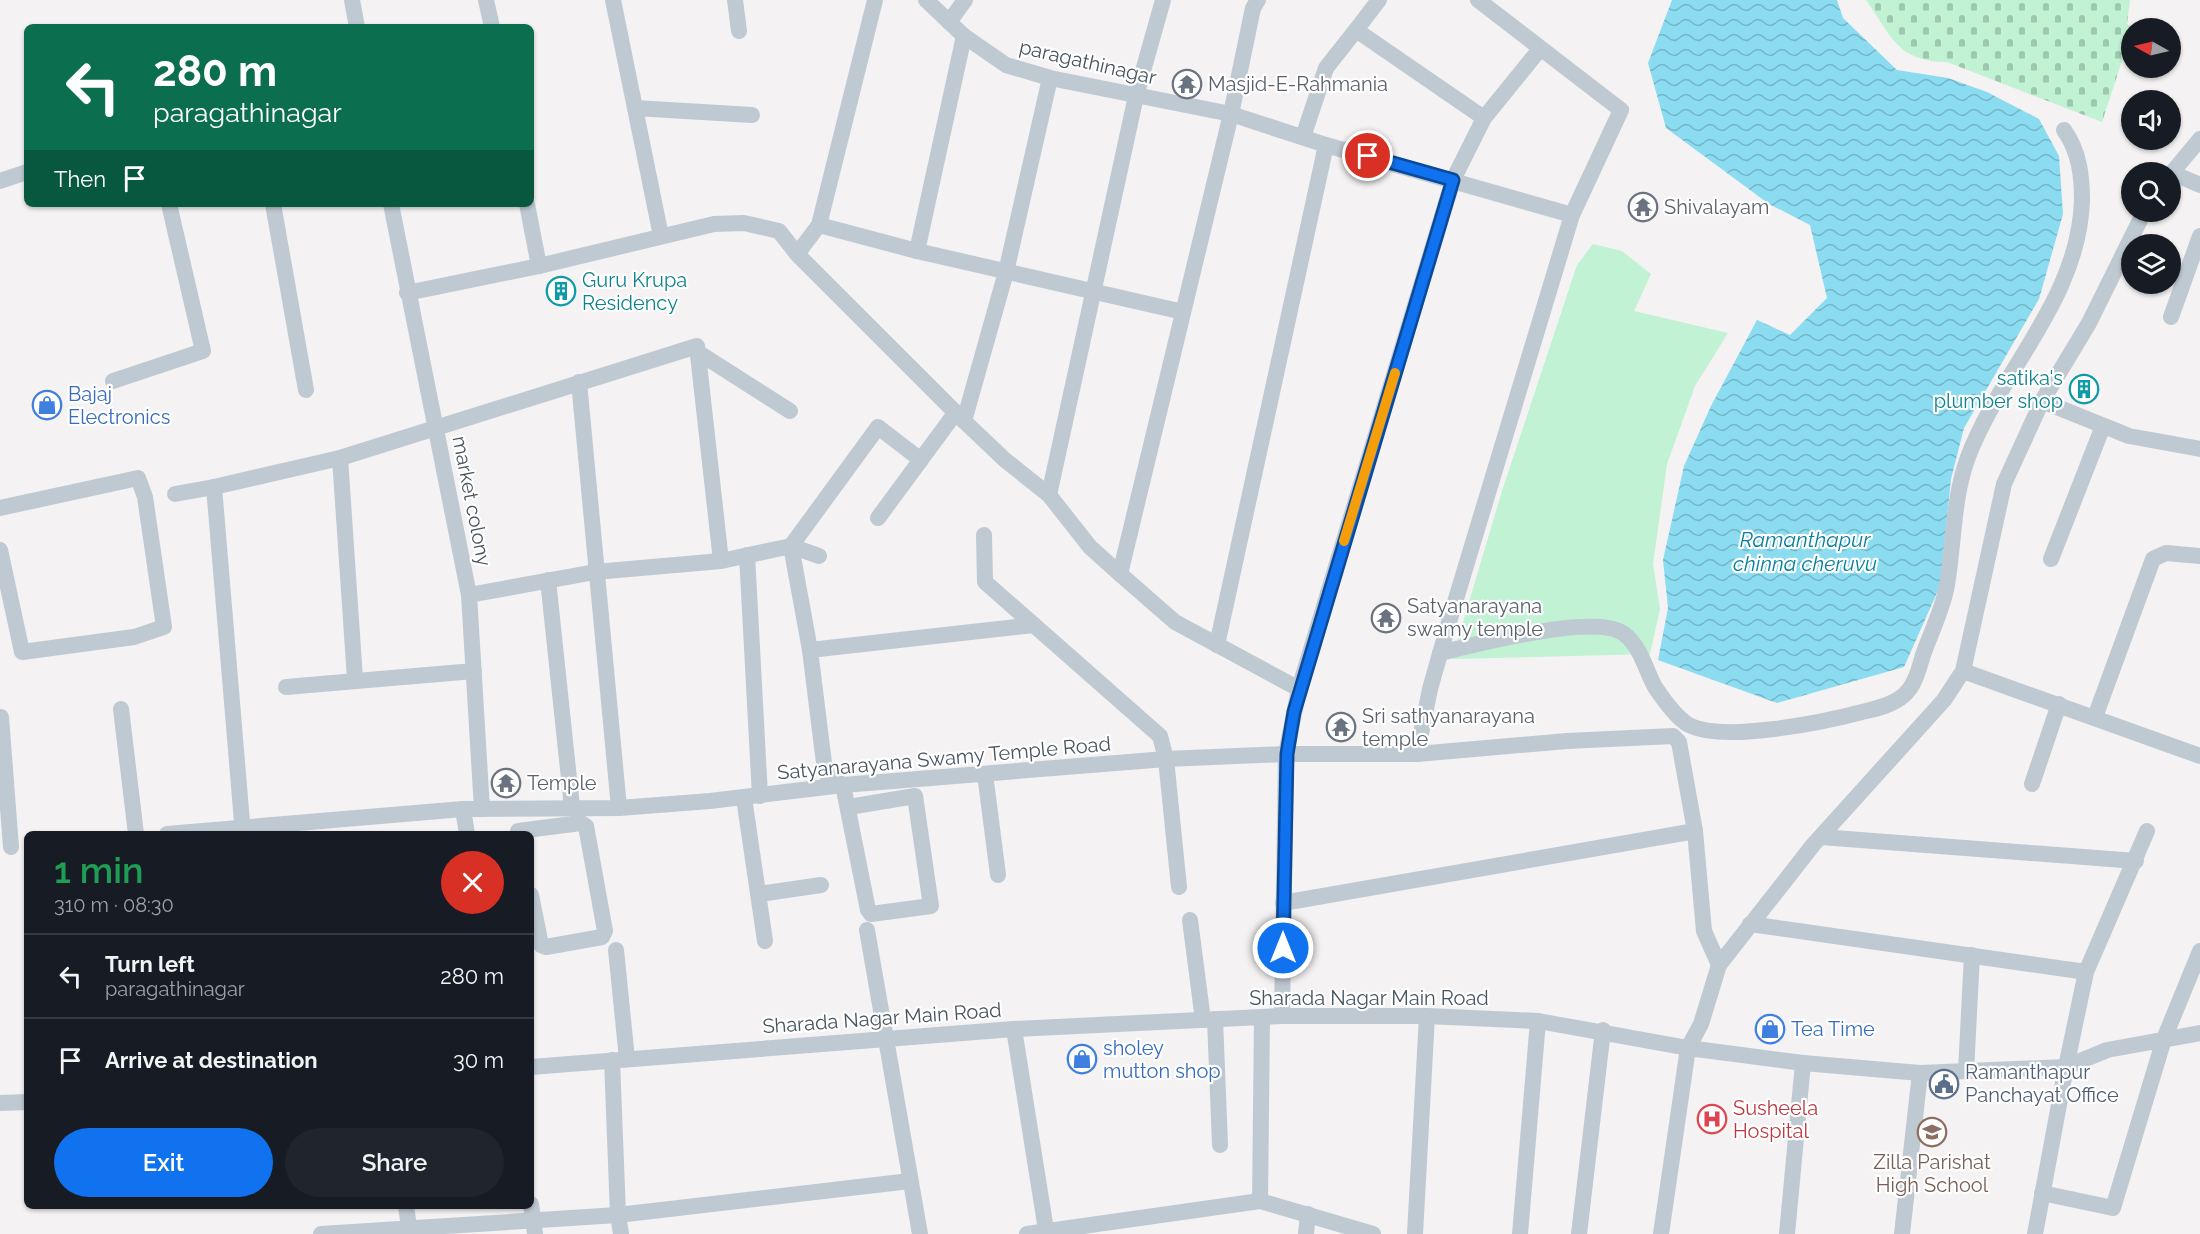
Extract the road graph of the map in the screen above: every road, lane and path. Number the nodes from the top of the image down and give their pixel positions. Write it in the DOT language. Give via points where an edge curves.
graph roads {
  1 [pos="352,0"];
  2 [pos="486,0"];
  3 [pos="613,0"];
  4 [pos="735,0"];
  5 [pos="875,0"];
  6 [pos="926,0"];
  7 [pos="965,0"];
  8 [pos="1163,0"];
  9 [pos="1258,0"];
  10 [pos="1379,0"];
  11 [pos="1478,0"];
  12 [pos="949,22"];
  13 [pos="356,24"];
  14 [pos="491,24"];
  15 [pos="1356,30"];
  16 [pos="739,31"];
  17 [pos="964,36"];
  18 [pos="1540,49"];
  19 [pos="1050,78"];
  20 [pos="1136,96"];
  21 [pos="634,108"];
  22 [pos="1231,114"];
  23 [pos="752,115"];
  24 [pos="1484,118"];
  25 [pos="2064,130"];
  26 [pos="1303,137"];
  27 [pos="2200,139"];
  28 [pos="1326,145"];
  29 [pos="2181,162"];
  30 [pos="24,173"];
  31 [pos="2181,178"];
  32 [pos="1453,180"];
  33 [pos="0,181"];
  34 [pos="2200,185"];
  35 [pos="170,207"];
  36 [pos="274,207"];
  37 [pos="392,207"];
  38 [pos="528,207"];
  39 [pos="1572,215"];
  40 [pos="2139,222"];
  41 [pos="779,231"];
  42 [pos="814,232"];
  43 [pos="662,236"];
  44 [pos="2200,236"];
  45 [pos="917,251"];
  46 [pos="797,254"];
  47 [pos="539,266"];
  48 [pos="1006,272"];
  49 [pos="1094,290"];
  50 [pos="407,293"];
  51 [pos="1183,312"];
  52 [pos="2170,317"];
  53 [pos="699,353"];
  54 [pos="113,381"];
  55 [pos="579,382"];
  56 [pos="306,390"];
  57 [pos="2042,401"];
  58 [pos="790,411"];
  59 [pos="960,417"];
  60 [pos="2103,426"];
  61 [pos="436,430"];
  62 [pos="2200,449"];
  63 [pos="339,458"];
  64 [pos="921,460"];
  65 [pos="214,487"];
  66 [pos="175,494"];
  67 [pos="1049,495"];
  68 [pos="0,508"];
  69 [pos="878,518"];
  70 [pos="984,535"];
  71 [pos="791,546"];
  72 [pos="0,550"];
  73 [pos="747,555"];
  74 [pos="819,556"];
  75 [pos="2200,556"];
  76 [pos="2051,559"];
  77 [pos="720,561"];
  78 [pos="596,572"];
  79 [pos="1120,574"];
  80 [pos="548,580"];
  81 [pos="469,595"];
  82 [pos="1034,625"];
  83 [pos="1217,645"];
  84 [pos="810,650"];
  85 [pos="1440,653"];
  86 [pos="474,670"];
  87 [pos="1963,670"];
  88 [pos="355,679"];
  89 [pos="286,687"];
  90 [pos="1299,689"];
  91 [pos="2059,704"];
  92 [pos="121,708"];
  93 [pos="1,717"];
  94 [pos="2095,717"];
  95 [pos="1287,754"];
  96 [pos="1417,754"];
  97 [pos="2200,756"];
  98 [pos="1166,759"];
  99 [pos="985,774"];
  100 [pos="2032,784"];
  101 [pos="843,785"];
  102 [pos="752,797"];
  103 [pos="572,807"];
  104 [pos="849,807"];
  105 [pos="619,808"];
  106 [pos="463,809"];
  107 [pos="482,809"];
  108 [pos="514,809"];
  109 [pos="358,826"];
  110 [pos="136,831"];
  111 [pos="243,831"];
  112 [pos="467,831"];
  113 [pos="518,831"];
  114 [pos="531,831"];
  115 [pos="1695,831"];
  116 [pos="2146,831"];
  117 [pos="1821,837"];
  118 [pos="13,847"];
  119 [pos="2136,861"];
  120 [pos="998,875"];
  121 [pos="821,885"];
  122 [pos="1179,887"];
  123 [pos="759,894"];
  124 [pos="1283,903"];
  125 [pos="534,910"];
  126 [pos="1190,920"];
  127 [pos="1750,924"];
  128 [pos="867,930"];
  129 [pos="765,941"];
  130 [pos="616,950"];
  131 [pos="2200,951"];
  132 [pos="1972,956"];
  133 [pos="1719,965"];
  134 [pos="2086,972"];
  135 [pos="1282,1016"];
  136 [pos="1427,1016"];
  137 [pos="1262,1017"];
  138 [pos="1209,1020"];
  139 [pos="1538,1021"];
  140 [pos="1014,1029"];
  141 [pos="1604,1030"];
  142 [pos="2200,1033"];
  143 [pos="887,1039"];
  144 [pos="2164,1040"];
  145 [pos="1688,1047"];
  146 [pos="620,1060"];
  147 [pos="1803,1064"];
  148 [pos="534,1067"];
  149 [pos="2066,1067"];
  150 [pos="1966,1071"];
  151 [pos="1920,1073"];
  152 [pos="24,1102"];
  153 [pos="0,1103"];
  154 [pos="1220,1145"];
  155 [pos="910,1181"];
  156 [pos="2042,1194"];
  157 [pos="1260,1201"];
  158 [pos="406,1209"];
  159 [pos="1308,1214"];
  160 [pos="618,1215"];
  161 [pos="533,1219"];
  162 [pos="409,1227"];
  163 [pos="1046,1230"];
  164 [pos="321,1234"];
  165 [pos="621,1234"];
  166 [pos="920,1234"];
  167 [pos="1027,1234"];
  168 [pos="1306,1234"];
  169 [pos="1373,1234"];
  170 [pos="1415,1234"];
  171 [pos="1520,1234"];
  172 [pos="1579,1234"];
  173 [pos="1661,1234"];
  174 [pos="1787,1234"];
  175 [pos="1902,1234"];
  176 [pos="2035,1234"];
  1 -- 13 [label="street"];
  2 -- 14 [label="street"];
  3 -- 21 [label="street"];
  4 -- 16 [label="street"];
  5 -- 42 [label="street"];
  6 -- 12 [label="street, paragathinagar"];
  7 -- 12 [label="street"];
  8 -- 20 [label="street"];
  9 -- 22 [label="street"];
  10 -- 15 [label="street"];
  11 -- 18 [label="street"];
  12 -- 17 [label="street, paragathinagar"];
  15 -- 24 [label="street"];
  15 -- 26 [label="street" via="1326,68"];
  17 -- 19 [label="street, paragathinagar" via="1006,65"];
  17 -- 45 [label="street"];
  18 -- 24 [label="street"];
  18 -- 39 [label="street" via="1621,110"];
  19 -- 20 [label="street, paragathinagar"];
  19 -- 48 [label="street"];
  20 -- 22 [label="street, paragathinagar"];
  20 -- 49 [label="street"];
  21 -- 23 [label="street"];
  21 -- 43 [label="street"];
  22 -- 26 [label="street, paragathinagar"];
  22 -- 51 [label="street"];
  24 -- 32 [label="street"];
  25 -- 85 [label="street" via="2074,144 2082,184 2076,250 2044,320 1967,459 1946,590 1907,693 1894,702 1819,722 1722,731 1689,725 1678,717 1654,685 1629,639 1614,629 1574,627"];
  26 -- 28 [label="street, paragathinagar"];
  27 -- 29 [label="street"];
  28 -- 32 [label="street, paragathinagar"];
  28 -- 83 [label="street"];
  30 -- 33 [label="street"];
  31 -- 34 [label="street"];
  32 -- 39 [label="street, paragathinagar"];
  32 -- 90 [label="street"];
  35 -- 54 [label="street" via="203,351"];
  36 -- 56 [label="street"];
  37 -- 50 [label="street, market colony"];
  38 -- 47 [label="street"];
  39 -- 85 [label="street"];
  40 -- 57 [label="street" via="2089,323"];
  41 -- 42 [label="street"];
  41 -- 43 [label="street" via="744,223 714,224"];
  41 -- 46 [label="street"];
  42 -- 45 [label="street"];
  42 -- 46 [label="street"];
  43 -- 47 [label="street"];
  44 -- 52 [label="street"];
  45 -- 48 [label="street"];
  46 -- 59 [label="street"];
  47 -- 50 [label="street"];
  48 -- 49 [label="street"];
  48 -- 59 [label="street"];
  49 -- 51 [label="street"];
  49 -- 67 [label="street"];
  50 -- 61 [label="street, market colony"];
  51 -- 79 [label="street"];
  53 -- 55 [label="street" via="697,346"];
  53 -- 58 [label="street"];
  53 -- 77 [label="street"];
  55 -- 61 [label="street"];
  55 -- 78 [label="street"];
  57 -- 60 [label="street"];
  57 -- 87 [label="street" via="2004,484"];
  59 -- 64 [label="street"];
  59 -- 67 [label="street"];
  60 -- 62 [label="street" via="2129,436"];
  60 -- 76 [label="street"];
  61 -- 63 [label="street"];
  61 -- 81 [label="street, market colony"];
  63 -- 65 [label="street"];
  63 -- 88 [label="street"];
  64 -- 69 [label="street"];
  64 -- 71 [label="street" via="878,427"];
  65 -- 66 [label="street"];
  65 -- 111 [label="street"];
  67 -- 79 [label="street" via="1090,547"];
  68 -- 72 [label="street" via="138,478 145,497 164,627 134,637 22,652"];
  70 -- 82 [label="street" via="985,582"];
  71 -- 73 [label="street"];
  71 -- 74 [label="street"];
  71 -- 84 [label="street"];
  73 -- 77 [label="street"];
  73 -- 102 [label="street"];
  75 -- 94 [label="street" via="2166,553 2153,559"];
  77 -- 78 [label="street"];
  78 -- 80 [label="street"];
  78 -- 105 [label="street"];
  79 -- 83 [label="street" via="1176,622"];
  80 -- 81 [label="street"];
  80 -- 103 [label="street"];
  81 -- 86 [label="street, market colony"];
  82 -- 84 [label="street"];
  82 -- 98 [label="street" via="1160,736"];
  83 -- 90 [label="street"];
  84 -- 101 [label="street" via="827,775"];
  85 -- 96 [label="street"];
  86 -- 88 [label="street"];
  86 -- 107 [label="street, market colony"];
  87 -- 91 [label="street"];
  87 -- 117 [label="street" via="1944,700"];
  88 -- 89 [label="street"];
  90 -- 95 [label="street"];
  91 -- 94 [label="street"];
  91 -- 100 [label="street"];
  92 -- 110 [label="street"];
  93 -- 118 [label="street"];
  94 -- 97 [label="street"];
  95 -- 96 [label="street, Satyanarayana Swamy Temple Road"];
  95 -- 98 [label="street, Satyanarayana Swamy Temple Road"];
  95 -- 124 [label="street"];
  96 -- 115 [label="street, Satyanarayana Swamy Temple Road" via="1673,736 1679,742"];
  98 -- 99 [label="street, Satyanarayana Swamy Temple Road"];
  98 -- 122 [label="street"];
  99 -- 101 [label="street, Satyanarayana Swamy Temple Road"];
  99 -- 120 [label="street"];
  101 -- 102 [label="street, Satyanarayana Swamy Temple Road"];
  101 -- 104 [label="street"];
  102 -- 105 [label="street, Satyanarayana Swamy Temple Road"];
  102 -- 123 [label="street"];
  103 -- 105 [label="street, Satyanarayana Swamy Temple Road"];
  103 -- 108 [label="street, Satyanarayana Swamy Temple Road"];
  104 -- 104 [label="street" via="871,914 931,906 915,795"];
  106 -- 107 [label="street, Satyanarayana Swamy Temple Road"];
  106 -- 109 [label="street, Satyanarayana Swamy Temple Road"];
  106 -- 112 [label="street"];
  107 -- 108 [label="street, Satyanarayana Swamy Temple Road"];
  108 -- 113 [label="street"];
  109 -- 111 [label="street, Satyanarayana Swamy Temple Road"];
  114 -- 125 [label="street" via="581,823 586,826 604,932 602,937 546,947 541,945"];
  115 -- 124 [label="street"];
  115 -- 133 [label="street" via="1704,931"];
  116 -- 119 [label="street"];
  117 -- 119 [label="street"];
  117 -- 127 [label="street"];
  119 -- 134 [label="street"];
  121 -- 123 [label="street"];
  123 -- 129 [label="street"];
  124 -- 135 [label="street"];
  126 -- 138 [label="street"];
  127 -- 132 [label="street"];
  127 -- 133 [label="street"];
  128 -- 143 [label="street"];
  130 -- 146 [label="street"];
  131 -- 144 [label="street"];
  132 -- 134 [label="street"];
  132 -- 150 [label="street"];
  133 -- 145 [label="street" via="1701,1024"];
  134 -- 149 [label="street"];
  135 -- 136 [label="street, Sharada Nagar Main Road"];
  135 -- 137 [label="street, Sharada Nagar Main Road"];
  136 -- 139 [label="street, Sharada Nagar Main Road"];
  136 -- 170 [label="street"];
  137 -- 138 [label="street, Sharada Nagar Main Road"];
  137 -- 157 [label="street"];
  138 -- 140 [label="street, Sharada Nagar Main Road"];
  138 -- 154 [label="street"];
  139 -- 141 [label="street, Sharada Nagar Main Road"];
  139 -- 171 [label="street"];
  140 -- 143 [label="street, Sharada Nagar Main Road"];
  140 -- 163 [label="street"];
  141 -- 145 [label="street, Sharada Nagar Main Road"];
  141 -- 172 [label="street"];
  142 -- 144 [label="street, Sharada Nagar Main Road"];
  143 -- 146 [label="street, Sharada Nagar Main Road"];
  143 -- 155 [label="street"];
  144 -- 149 [label="street, Sharada Nagar Main Road" via="2107,1050"];
  144 -- 156 [label="street" via="2113,1208"];
  145 -- 147 [label="street, Sharada Nagar Main Road"];
  145 -- 173 [label="street"];
  146 -- 148 [label="street, Sharada Nagar Main Road"];
  146 -- 160 [label="street"];
  147 -- 151 [label="street, Sharada Nagar Main Road"];
  147 -- 174 [label="street"];
  149 -- 150 [label="street, Sharada Nagar Main Road"];
  149 -- 156 [label="street"];
  150 -- 151 [label="street, Sharada Nagar Main Road"];
  151 -- 175 [label="street"];
  152 -- 153 [label="street"];
  155 -- 160 [label="street"];
  155 -- 166 [label="street"];
  156 -- 176 [label="street"];
  157 -- 159 [label="street"];
  157 -- 163 [label="street"];
  158 -- 162 [label="street"];
  159 -- 168 [label="street"];
  159 -- 169 [label="street"];
  160 -- 161 [label="street"];
  160 -- 165 [label="street"];
  161 -- 162 [label="street"];
  162 -- 164 [label="street"];
  163 -- 167 [label="street"];
}
